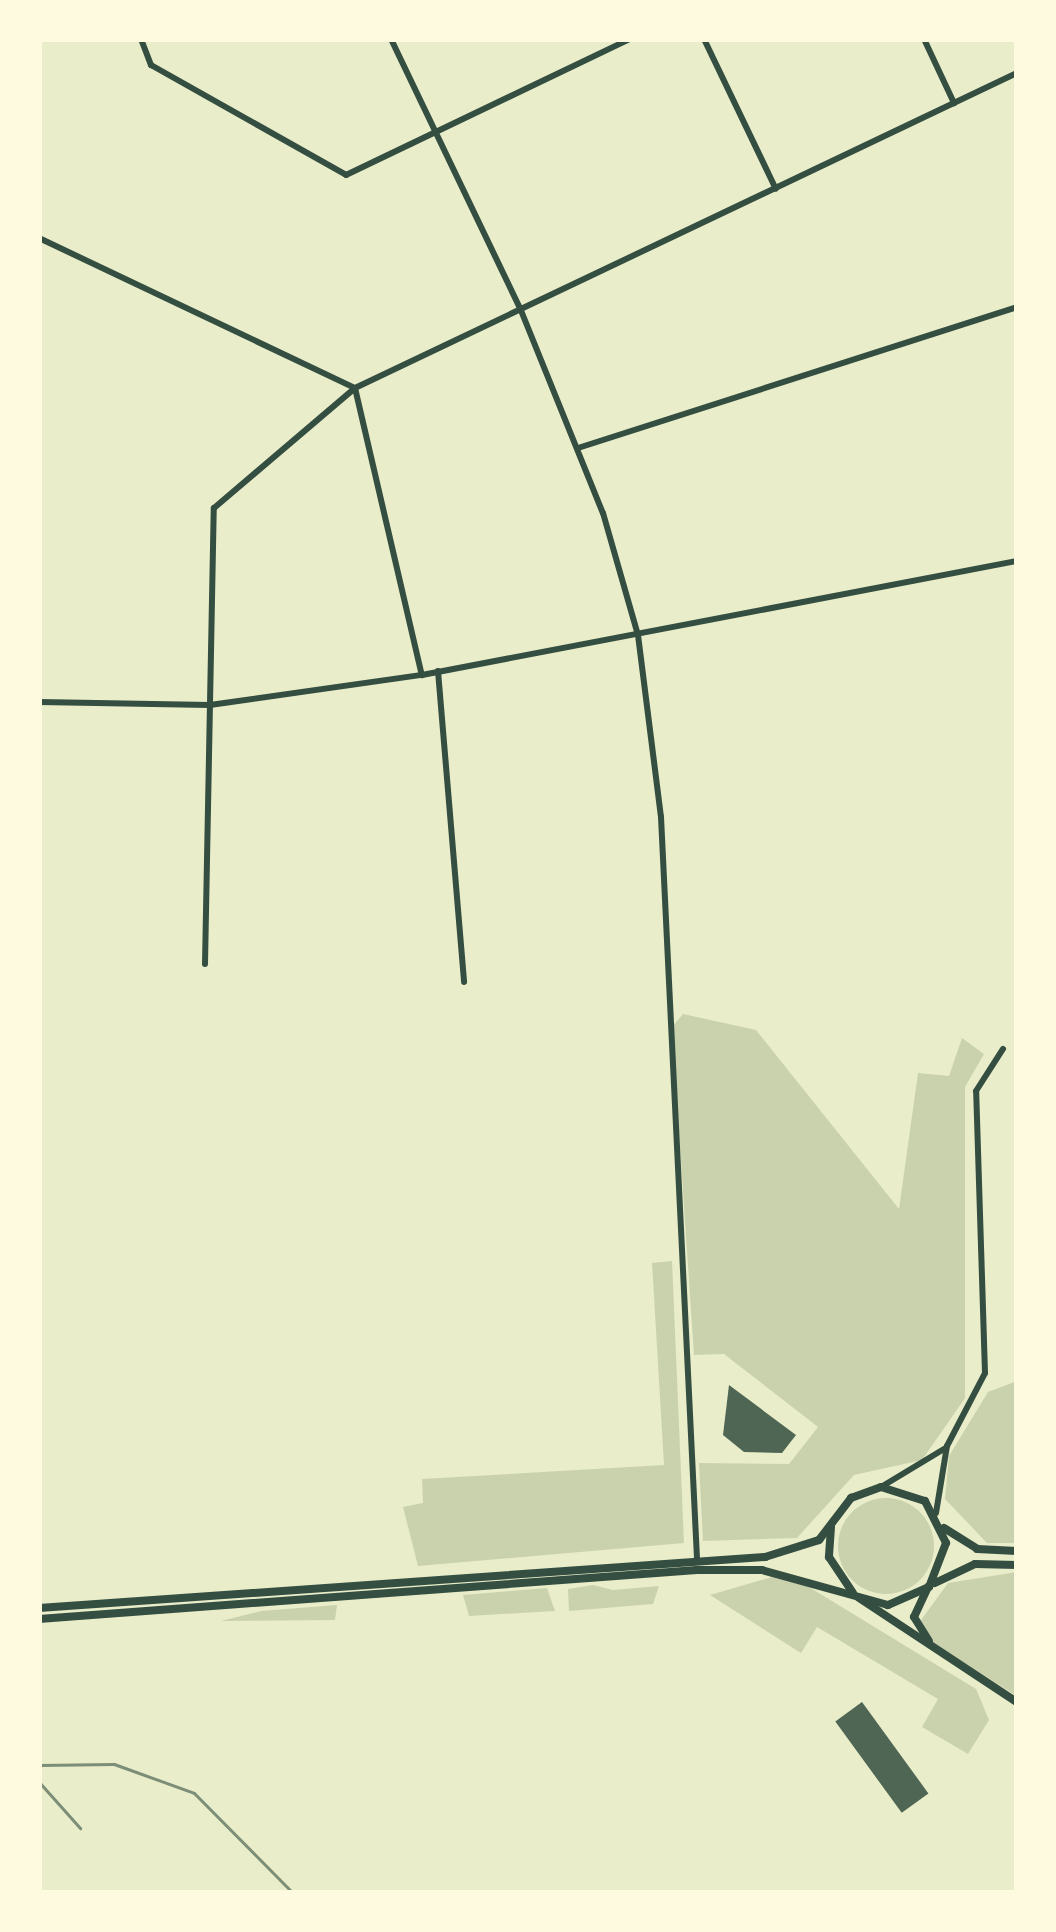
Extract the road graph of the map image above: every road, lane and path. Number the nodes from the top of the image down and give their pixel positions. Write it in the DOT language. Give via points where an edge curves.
graph roads {
  1 [pos="141,39"];
  2 [pos="391,39"];
  3 [pos="631,39"];
  4 [pos="704,39"];
  5 [pos="924,39"];
  6 [pos="1017,73"];
  7 [pos="954,103"];
  8 [pos="438,136"];
  9 [pos="776,189"];
  10 [pos="39,238"];
  11 [pos="1017,307"];
  12 [pos="520,308"];
  13 [pos="355,388"];
  14 [pos="578,448"];
  15 [pos="1017,561"];
  16 [pos="638,634"];
  17 [pos="438,671"];
  18 [pos="422,675"];
  19 [pos="39,702"];
  20 [pos="210,705"];
  21 [pos="205,964"];
  22 [pos="464,982"];
  23 [pos="1003,1049"];
  24 [pos="946,1446"];
  25 [pos="881,1487"];
  26 [pos="936,1513"];
  27 [pos="832,1523"];
  28 [pos="943,1527"];
  29 [pos="1014,1551"];
  30 [pos="697,1559"];
  31 [pos="1017,1564"];
  32 [pos="929,1587"];
  33 [pos="859,1598"];
  34 [pos="39,1609"];
  35 [pos="39,1619"];
  36 [pos="972,1676"];
  37 [pos="1017,1702"];
  1 -- 8 [label="street" via="151,65 346,175"];
  2 -- 8 [label="street"];
  3 -- 8 [label="street"];
  4 -- 9 [label="street"];
  5 -- 7 [label="street"];
  6 -- 7 [label="street"];
  7 -- 9 [label="street"];
  8 -- 12 [label="street"];
  9 -- 12 [label="street"];
  10 -- 13 [label="street"];
  11 -- 14 [label="street"];
  12 -- 13 [label="street"];
  12 -- 14 [label="street"];
  13 -- 18 [label="street"];
  13 -- 20 [label="street" via="214,508"];
  14 -- 16 [label="street"];
  15 -- 16 [label="street"];
  16 -- 17 [label="street"];
  16 -- 30 [label="street" via="661,817"];
  17 -- 18 [label="street"];
  17 -- 22 [label="street"];
  18 -- 20 [label="street"];
  19 -- 20 [label="street"];
  20 -- 21 [label="street"];
  23 -- 24 [label="street" via="976,1090 985,1373"];
  24 -- 25 [label="street"];
  24 -- 26 [label="street"];
  25 -- 26 [label="main road" via="912,1492"];
  25 -- 27 [label="main road" via="851,1498"];
  26 -- 28 [label="main road"];
  27 -- 30 [label="main road" via="819,1540 766,1557"];
  27 -- 33 [label="main road" via="829,1557"];
  28 -- 29 [label="main road" via="977,1549"];
  28 -- 32 [label="main road" via="944,1559"];
  30 -- 34 [label="main road"];
  31 -- 32 [label="main road" via="976,1564"];
  32 -- 33 [label="main road" via="888,1605"];
  32 -- 36 [label="main road" via="916,1630"];
  33 -- 35 [label="main road" via="762,1570"];
  33 -- 36 [label="main road"];
  36 -- 37 [label="main road"];
}
